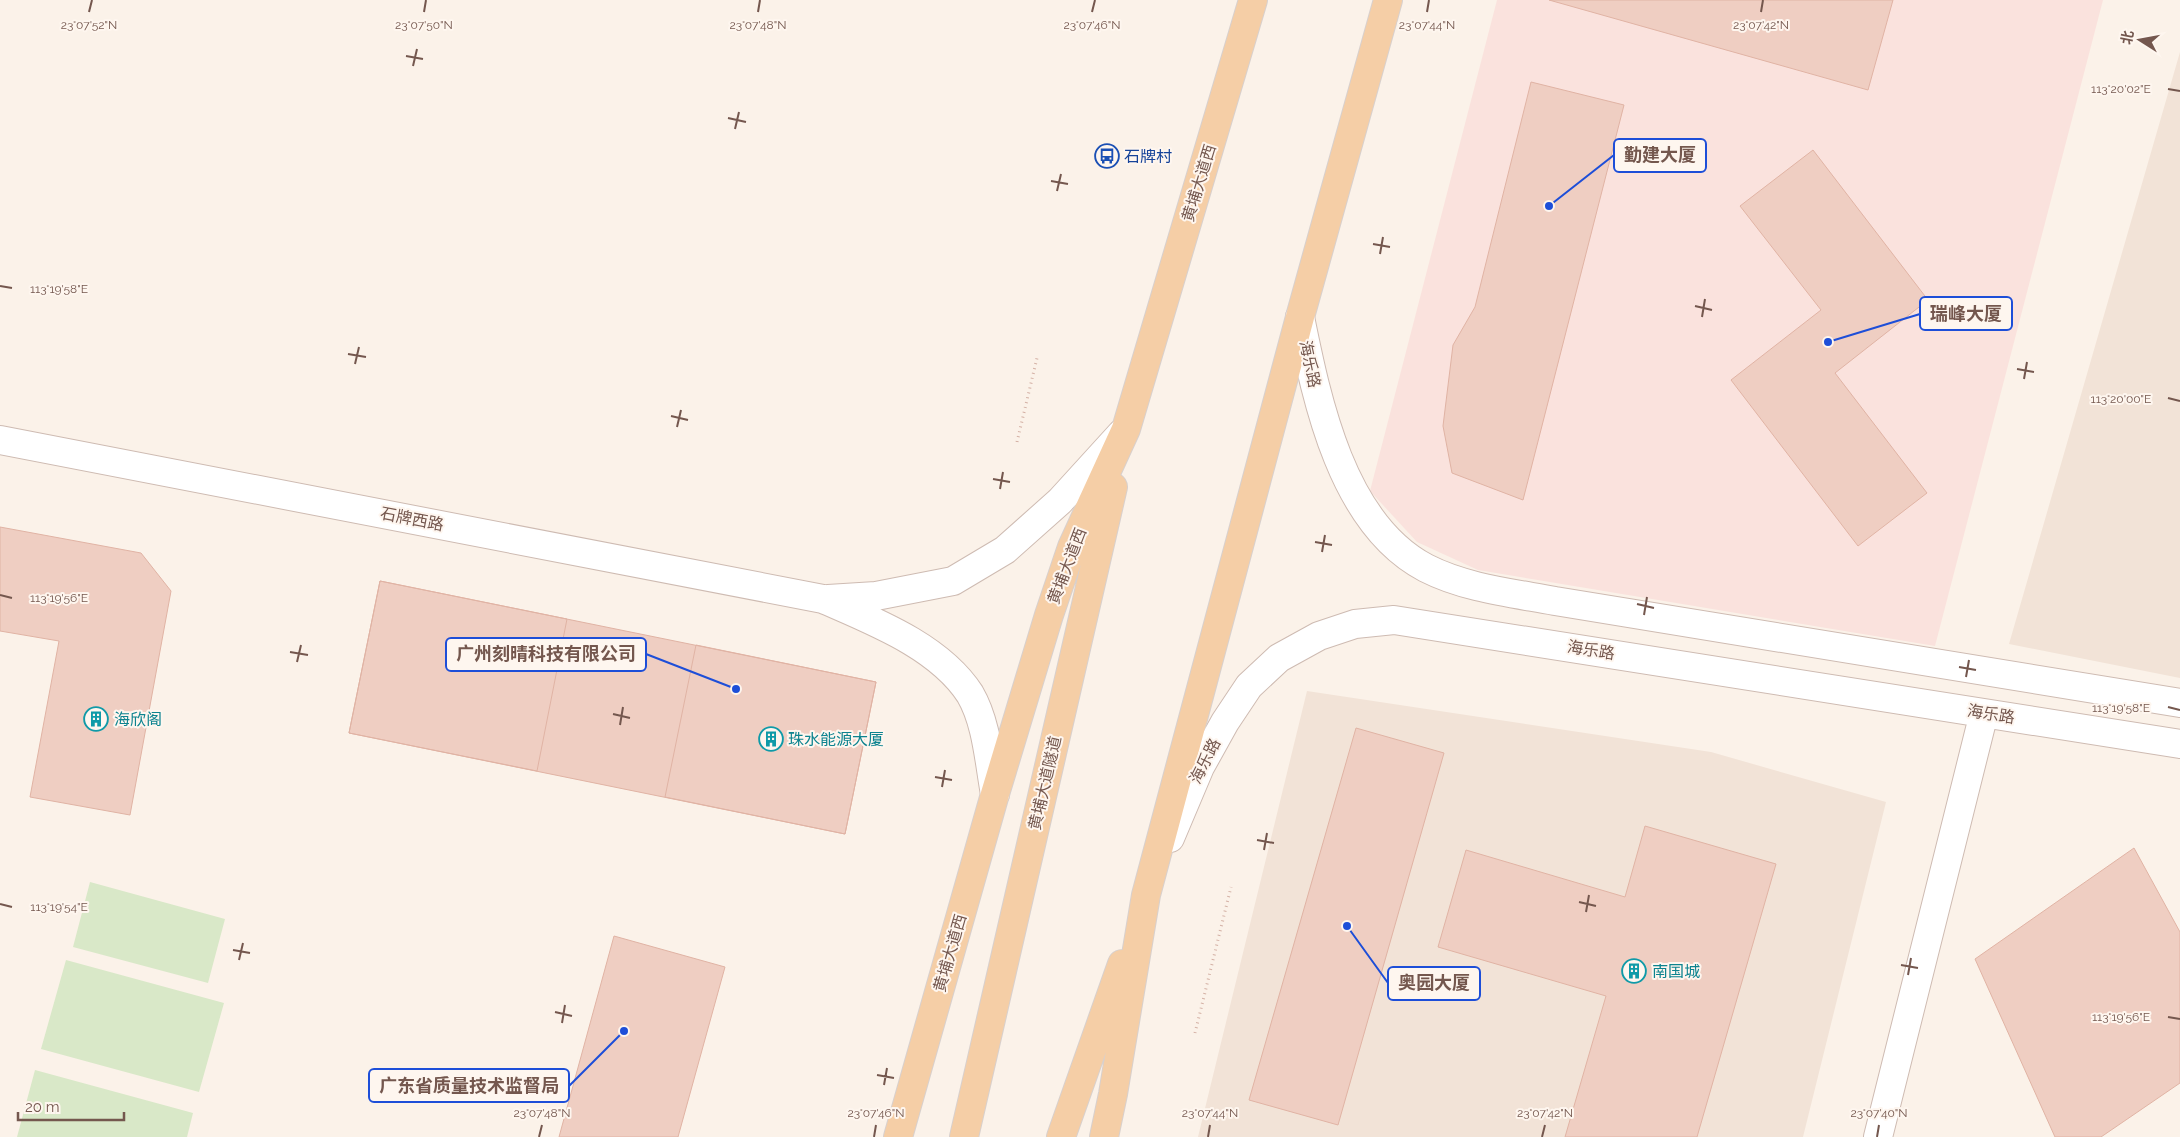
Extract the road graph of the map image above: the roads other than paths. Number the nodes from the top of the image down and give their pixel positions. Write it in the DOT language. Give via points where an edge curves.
graph roads {
  1 [pos="1253,0"];
  2 [pos="1388,0"];
  3 [pos="1300,317"];
  4 [pos="1126,429"];
  5 [pos="0,440"];
  6 [pos="823,599"];
  7 [pos="2180,704"];
  8 [pos="1984,713"];
  9 [pos="2180,744"];
  10 [pos="995,794"];
  11 [pos="1146,895"];
  12 [pos="898,1137"];
  13 [pos="964,1137"];
  14 [pos="1061,1137"];
  15 [pos="1104,1137"];
  16 [pos="1878,1137"];
  1 -- 4 [label="main road, 黄埔大道西"];
  2 -- 3 [label="main road"];
  3 -- 7 [label="street, 海乐路" via="1324,419 1349,480 1385,535 1426,568 1459,581 1554,602"];
  3 -- 11 [label="main road"];
  4 -- 6 [label="street" via="1060,501 1005,550 953,581 876,596"];
  4 -- 10 [label="main road, 黄埔大道西" via="1072,547"];
  4 -- 13 [label="main road, 黄埔大道隧道"];
  5 -- 6 [label="street, 石牌西路"];
  6 -- 10 [label="street" via="896,632 945,666 970,694 982,725"];
  8 -- 9 [label="street, 海乐路"];
  8 -- 11 [label="street, 海乐路" via="1429,624 1394,620 1355,624 1319,636 1279,658 1249,686 1200,767"];
  8 -- 16 [label="street"];
  10 -- 12 [label="main road, 黄埔大道西"];
  11 -- 14 [label="main road"];
  11 -- 15 [label="main road"];
}
